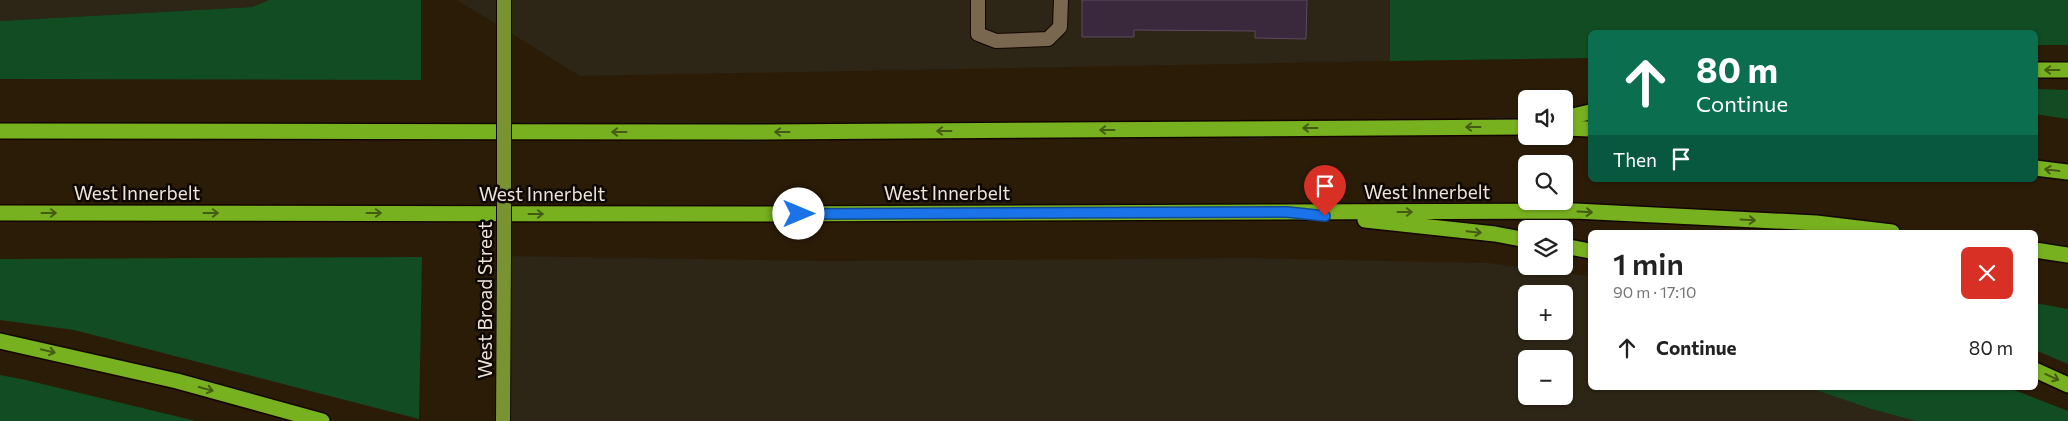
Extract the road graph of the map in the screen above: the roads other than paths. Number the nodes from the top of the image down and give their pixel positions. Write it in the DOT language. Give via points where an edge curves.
graph roads {
  1 [pos="504,0"];
  2 [pos="978,0"];
  3 [pos="1061,0"];
  4 [pos="2038,70"];
  5 [pos="2068,70"];
  6 [pos="1588,112"];
  7 [pos="1573,116"];
  8 [pos="1518,127"];
  9 [pos="1573,129"];
  10 [pos="1588,130"];
  11 [pos="0,131"];
  12 [pos="2038,168"];
  13 [pos="2068,172"];
  14 [pos="1287,212"];
  15 [pos="0,213"];
  16 [pos="1875,230"];
  17 [pos="1518,238"];
  18 [pos="1573,248"];
  19 [pos="2038,250"];
  20 [pos="1588,251"];
  21 [pos="2068,255"];
  22 [pos="0,341"];
  23 [pos="2038,371"];
  24 [pos="2068,385"];
  25 [pos="322,421"];
  26 [pos="503,421"];
  1 -- 26 [label="main road, West Broad Street, bridge"];
  2 -- 3 [label="lane" via="978,34 996,41 1048,39 1060,27"];
  5 -- 4 [label="highway, one-way"];
  6 -- 7 [label="highway"];
  8 -- 11 [label="highway, one-way" via="770,132"];
  9 -- 10 [label="highway"];
  13 -- 12 [label="highway, one-way"];
  15 -- 14 [label="highway, West Innerbelt, one-way"];
  14 -- 16 [label="highway, West Innerbelt, one-way" via="1575,211 1816,223"];
  14 -- 17 [label="highway, one-way"];
  18 -- 20 [label="highway"];
  19 -- 21 [label="highway"];
  22 -- 25 [label="highway, one-way" via="177,381"];
  23 -- 24 [label="highway, one-way"];
}
